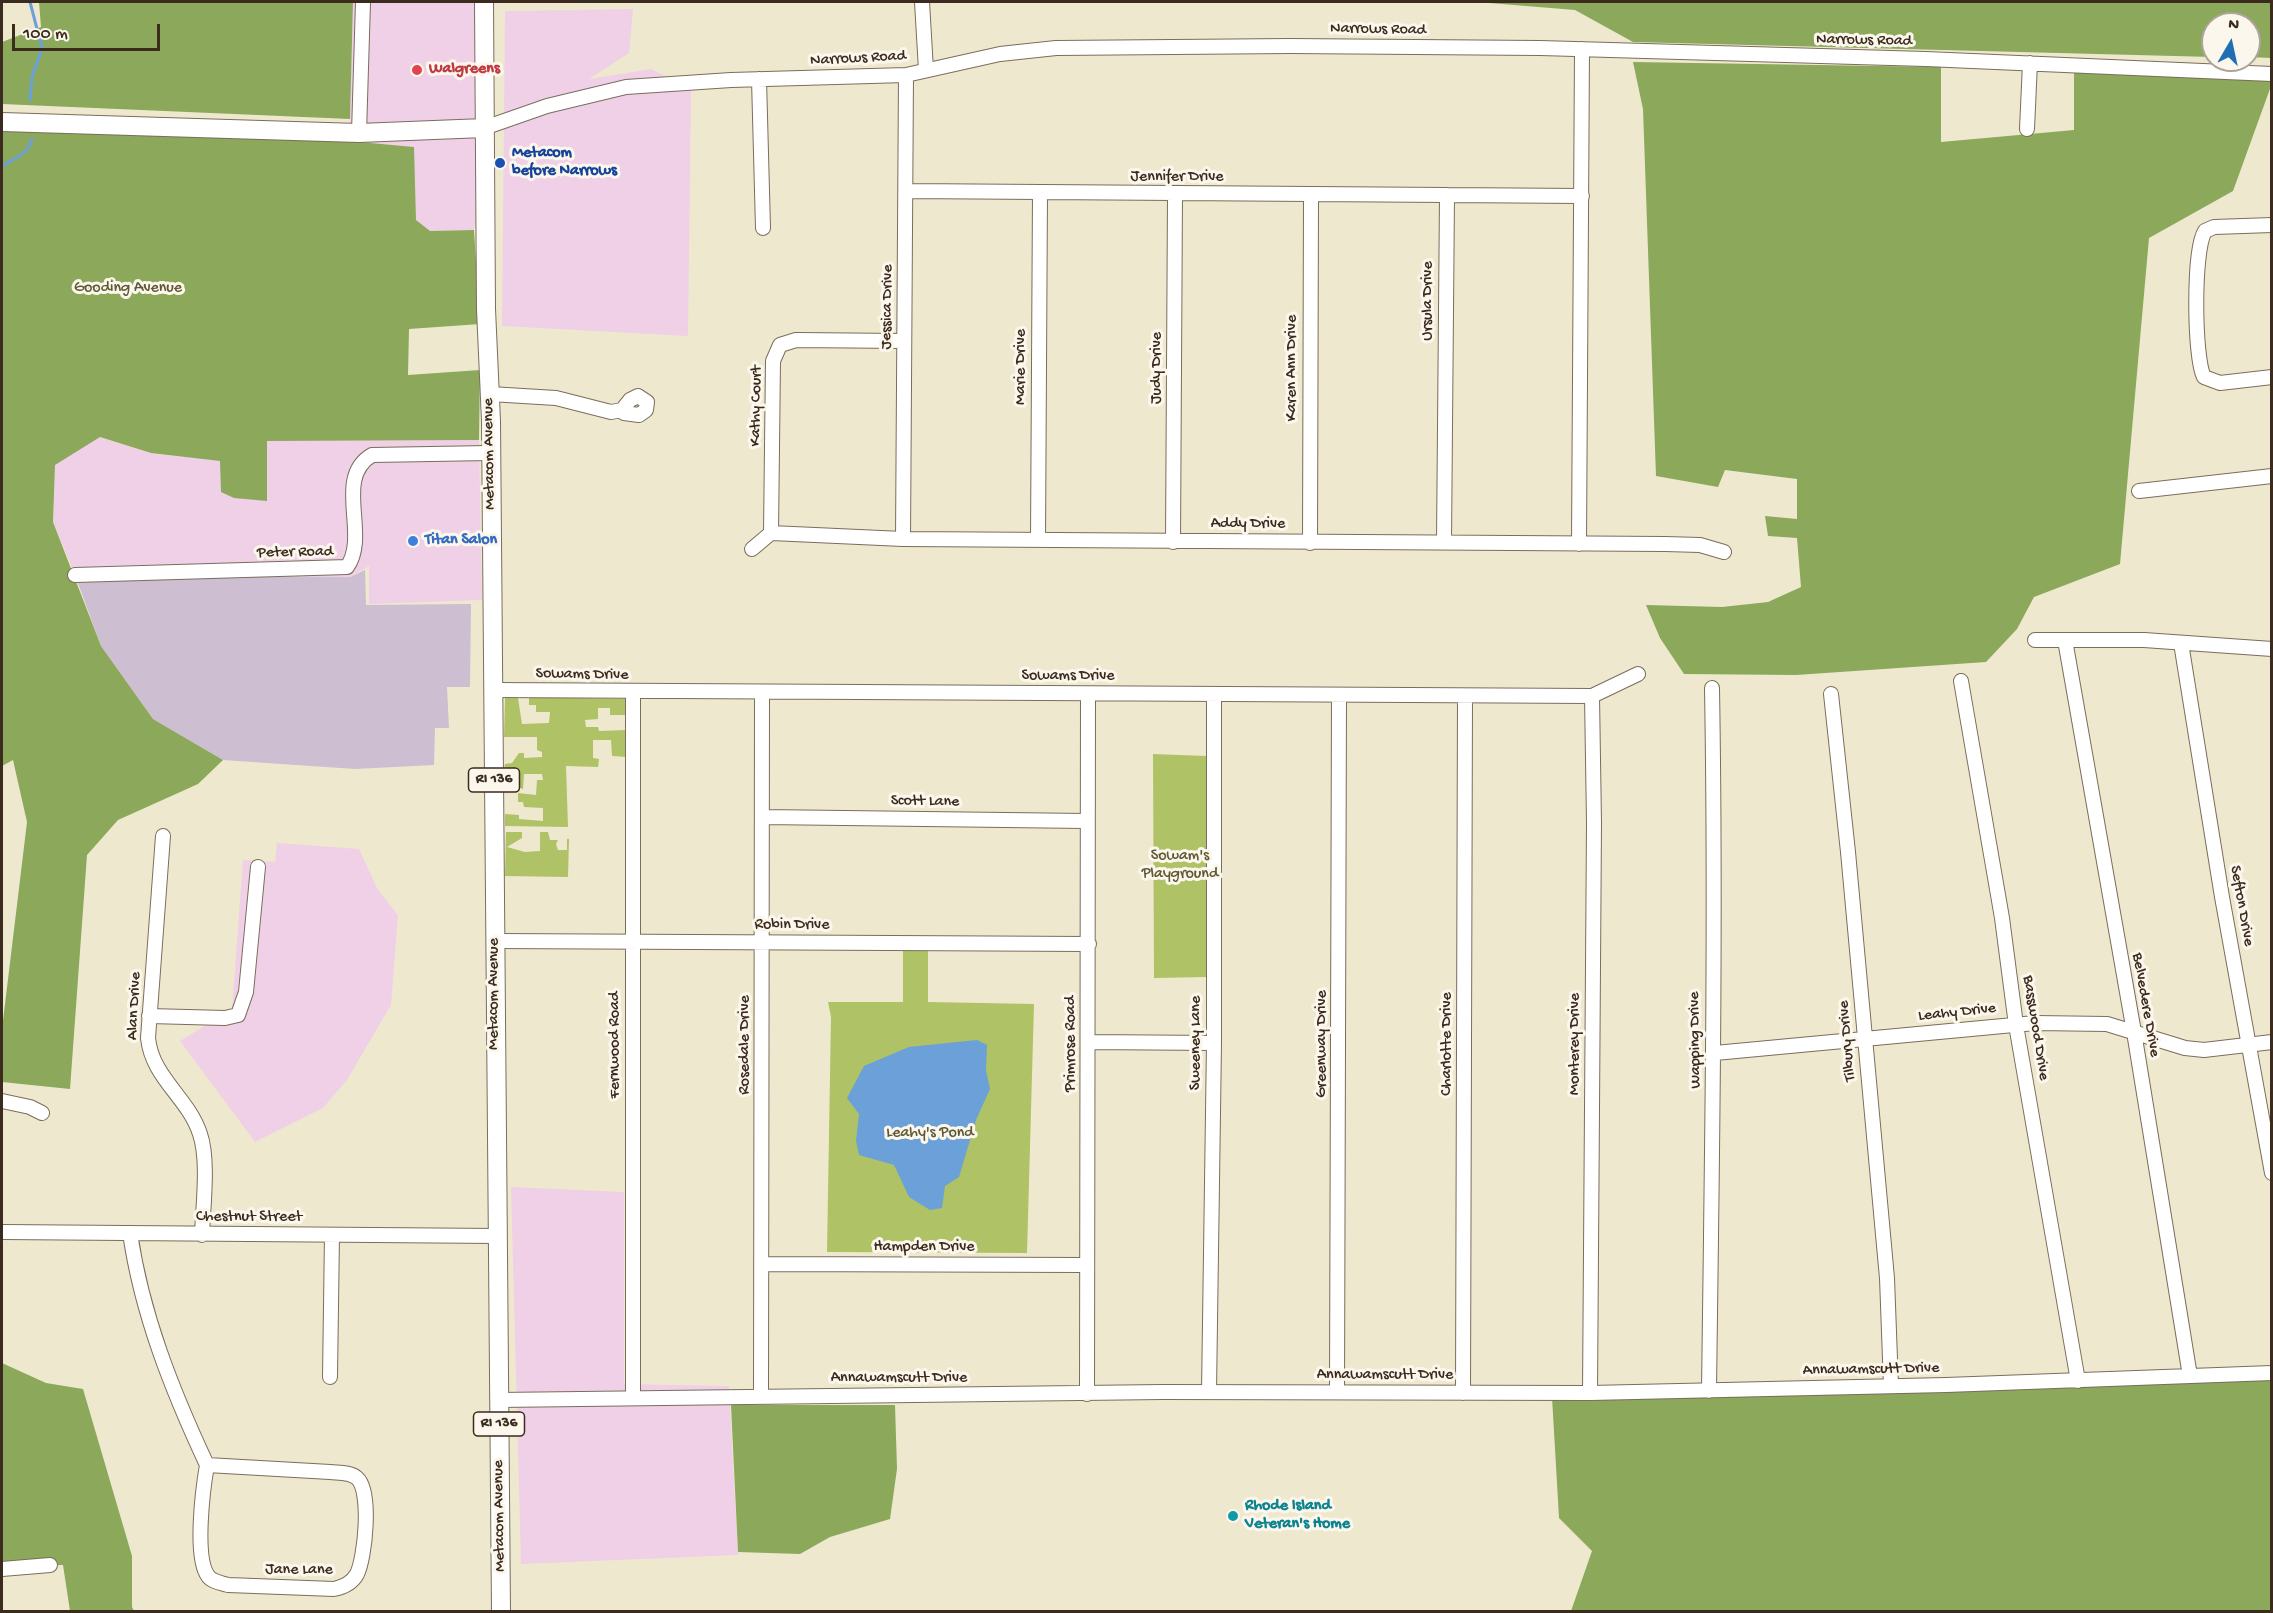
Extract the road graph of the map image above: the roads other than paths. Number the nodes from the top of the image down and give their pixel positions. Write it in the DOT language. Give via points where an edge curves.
graph roads {
  1 [pos="363,2"];
  2 [pos="484,2"];
  3 [pos="495,2"];
  4 [pos="922,2"];
  5 [pos="1582,49"];
  6 [pos="2030,63"];
  7 [pos="926,70"];
  8 [pos="2271,74"];
  9 [pos="906,75"];
  10 [pos="759,79"];
  11 [pos="2,122"];
  12 [pos="488,126"];
  13 [pos="2027,129"];
  14 [pos="359,133"];
  15 [pos="907,191"];
  16 [pos="1040,193"];
  17 [pos="1175,195"];
  18 [pos="1311,195"];
  19 [pos="1447,195"];
  20 [pos="1582,196"];
  21 [pos="2271,225"];
  22 [pos="763,228"];
  23 [pos="904,341"];
  24 [pos="2271,377"];
  25 [pos="489,385"];
  26 [pos="622,410"];
  27 [pos="490,453"];
  28 [pos="2271,476"];
  29 [pos="2139,491"];
  30 [pos="771,534"];
  31 [pos="903,539"];
  32 [pos="1038,540"];
  33 [pos="1173,542"];
  34 [pos="1444,542"];
  35 [pos="1310,543"];
  36 [pos="1579,544"];
  37 [pos="752,549"];
  38 [pos="1724,552"];
  39 [pos="75,575"];
  40 [pos="2035,640"];
  41 [pos="2064,640"];
  42 [pos="2181,643"];
  43 [pos="2271,650"];
  44 [pos="1638,674"];
  45 [pos="1961,681"];
  46 [pos="1712,688"];
  47 [pos="493,690"];
  48 [pos="633,693"];
  49 [pos="762,693"];
  50 [pos="1088,694"];
  51 [pos="1831,694"];
  52 [pos="1214,695"];
  53 [pos="1339,695"];
  54 [pos="1465,696"];
  55 [pos="1592,696"];
  56 [pos="763,817"];
  57 [pos="1086,821"];
  58 [pos="163,836"];
  59 [pos="258,867"];
  60 [pos="495,941"];
  61 [pos="632,941"];
  62 [pos="763,942"];
  63 [pos="1089,944"];
  64 [pos="149,1016"];
  65 [pos="2016,1025"];
  66 [pos="2134,1032"];
  67 [pos="1864,1040"];
  68 [pos="1088,1042"];
  69 [pos="2271,1042"];
  70 [pos="1214,1043"];
  71 [pos="2249,1046"];
  72 [pos="1715,1053"];
  73 [pos="2,1101"];
  74 [pos="42,1113"];
  75 [pos="2271,1173"];
  76 [pos="2,1232"];
  77 [pos="130,1233"];
  78 [pos="202,1235"];
  79 [pos="332,1236"];
  80 [pos="497,1236"];
  81 [pos="762,1264"];
  82 [pos="1086,1265"];
  83 [pos="2271,1373"];
  84 [pos="2190,1376"];
  85 [pos="330,1377"];
  86 [pos="2078,1381"];
  87 [pos="1891,1386"];
  88 [pos="1709,1390"];
  89 [pos="1209,1392"];
  90 [pos="1337,1392"];
  91 [pos="1463,1392"];
  92 [pos="1590,1393"];
  93 [pos="1087,1394"];
  94 [pos="761,1396"];
  95 [pos="633,1397"];
  96 [pos="498,1400"];
  97 [pos="207,1465"];
  98 [pos="50,1565"];
  99 [pos="2,1569"];
  100 [pos="501,1611"];
  1 -- 14 [label="street"];
  2 -- 12 [label="main road, Metacom Avenue / RI 136"];
  3 -- 12 [label="main road, Metacom Avenue / RI 136"];
  4 -- 7 [label="street"];
  5 -- 6 [label="street, Narrows Road"];
  5 -- 7 [label="street, Narrows Road" via="1056,48 1000,54"];
  5 -- 20 [label="street"];
  6 -- 8 [label="street, Narrows Road"];
  6 -- 13 [label="street"];
  7 -- 9 [label="street, Narrows Road"];
  9 -- 10 [label="street, Narrows Road"];
  9 -- 15 [label="street, Jessica Drive"];
  10 -- 12 [label="street, Narrows Road" via="672,83 601,92"];
  10 -- 22 [label="street"];
  11 -- 14 [label="main road"];
  12 -- 14 [label="main road"];
  12 -- 25 [label="main road, Metacom Avenue / RI 136"];
  15 -- 16 [label="street, Jennifer Drive"];
  15 -- 23 [label="street, Jessica Drive"];
  16 -- 17 [label="street, Jennifer Drive"];
  16 -- 32 [label="street, Marie Drive"];
  17 -- 18 [label="street, Jennifer Drive"];
  17 -- 33 [label="street, Judy Drive"];
  18 -- 19 [label="street, Jennifer Drive"];
  18 -- 35 [label="street, Karen Ann Drive"];
  19 -- 20 [label="street"];
  19 -- 34 [label="street, Ursula Drive"];
  20 -- 36 [label="street"];
  21 -- 24 [label="street" via="2214,227 2203,234 2196,283 2198,352 2207,380 2220,384"];
  23 -- 30 [label="street, Kathy Court" via="796,340 780,345 773,361"];
  23 -- 31 [label="street, Jessica Drive"];
  25 -- 26 [label="street" via="611,412"];
  25 -- 27 [label="main road, Metacom Avenue / RI 136"];
  27 -- 39 [label="street, Peter Road" via="372,455 364,460 354,479 354,543 347,567"];
  27 -- 47 [label="main road, Metacom Avenue / RI 136"];
  28 -- 29 [label="street"];
  30 -- 31 [label="street, Addy Drive"];
  30 -- 37 [label="street"];
  31 -- 32 [label="street, Addy Drive"];
  32 -- 33 [label="street, Addy Drive"];
  33 -- 35 [label="street, Addy Drive"];
  34 -- 35 [label="street, Addy Drive"];
  34 -- 36 [label="street, Addy Drive"];
  36 -- 38 [label="street, Addy Drive" via="1700,544"];
  40 -- 41 [label="street"];
  41 -- 42 [label="street"];
  41 -- 66 [label="street, Belvedere Drive"];
  42 -- 43 [label="street"];
  42 -- 71 [label="street, Sefton Drive"];
  44 -- 55 [label="street, Sowams Drive"];
  45 -- 65 [label="street, Basswood Drive" via="2002,918"];
  46 -- 72 [label="street, Wapping Drive"];
  47 -- 48 [label="street, Sowams Drive"];
  47 -- 60 [label="main road, Metacom Avenue / RI 136"];
  48 -- 49 [label="street, Sowams Drive"];
  48 -- 61 [label="street, Fernwood Road"];
  49 -- 50 [label="street, Sowams Drive"];
  49 -- 56 [label="street, Rosedale Drive"];
  50 -- 52 [label="street, Sowams Drive"];
  50 -- 57 [label="street, Primrose Road"];
  51 -- 67 [label="street, Tilbury Drive"];
  52 -- 53 [label="street, Sowams Drive"];
  52 -- 70 [label="street, Sweeney Lane"];
  53 -- 54 [label="street, Sowams Drive"];
  53 -- 90 [label="street, Greenway Drive"];
  54 -- 55 [label="street, Sowams Drive"];
  54 -- 91 [label="street, Charlotte Drive"];
  55 -- 92 [label="street, Monterey Drive"];
  56 -- 57 [label="street, Scott Lane"];
  56 -- 62 [label="street, Rosedale Drive"];
  57 -- 63 [label="street, Primrose Road"];
  58 -- 64 [label="street, Alan Drive"];
  59 -- 64 [label="street" via="246,992 238,1015"];
  60 -- 61 [label="street, Robin Drive"];
  60 -- 80 [label="main road, Metacom Avenue / RI 136"];
  61 -- 62 [label="street, Robin Drive"];
  61 -- 95 [label="street, Fernwood Road"];
  62 -- 63 [label="street, Robin Drive"];
  62 -- 81 [label="street, Rosedale Drive"];
  63 -- 68 [label="street, Primrose Road"];
  64 -- 78 [label="street, Alan Drive" via="151,1059 201,1135"];
  65 -- 66 [label="street, Leahy Drive" via="2107,1024"];
  65 -- 67 [label="street, Leahy Drive"];
  65 -- 86 [label="street, Basswood Drive"];
  66 -- 71 [label="street, Leahy Drive" via="2185,1048"];
  66 -- 84 [label="street, Belvedere Drive"];
  67 -- 72 [label="street, Leahy Drive"];
  67 -- 87 [label="street, Tilbury Drive" via="1887,1278"];
  68 -- 70 [label="street"];
  68 -- 82 [label="street, Primrose Road"];
  69 -- 71 [label="street, Leahy Drive"];
  70 -- 89 [label="street, Sweeney Lane"];
  71 -- 75 [label="street, Sefton Drive"];
  72 -- 88 [label="street, Wapping Drive"];
  73 -- 74 [label="street"];
  76 -- 77 [label="street, Chestnut Street"];
  77 -- 78 [label="street, Chestnut Street"];
  77 -- 97 [label="street" via="140,1288 166,1373"];
  78 -- 79 [label="street, Chestnut Street"];
  79 -- 80 [label="street, Chestnut Street"];
  79 -- 85 [label="street"];
  80 -- 96 [label="main road, Metacom Avenue / RI 136"];
  81 -- 82 [label="street, Hampden Drive"];
  81 -- 94 [label="street, Rosedale Drive"];
  82 -- 93 [label="street, Primrose Road"];
  83 -- 84 [label="street, Annawamscutt Drive"];
  84 -- 86 [label="street, Annawamscutt Drive"];
  86 -- 87 [label="street, Annawamscutt Drive"];
  87 -- 88 [label="street, Annawamscutt Drive"];
  88 -- 92 [label="street, Annawamscutt Drive"];
  89 -- 90 [label="street, Annawamscutt Drive"];
  89 -- 93 [label="street, Annawamscutt Drive"];
  90 -- 91 [label="street, Annawamscutt Drive"];
  91 -- 92 [label="street, Annawamscutt Drive"];
  93 -- 94 [label="street, Annawamscutt Drive"];
  94 -- 95 [label="street, Annawamscutt Drive"];
  95 -- 96 [label="street, Annawamscutt Drive"];
  96 -- 100 [label="main road, Metacom Avenue / RI 136"];
  97 -- 97 [label="street, Jane Lane" via="202,1548 203,1565 212,1580 261,1588 334,1589 344,1587 356,1575 361,1563 365,1512 363,1488 357,1478 330,1472"];
  98 -- 99 [label="street"];
}
